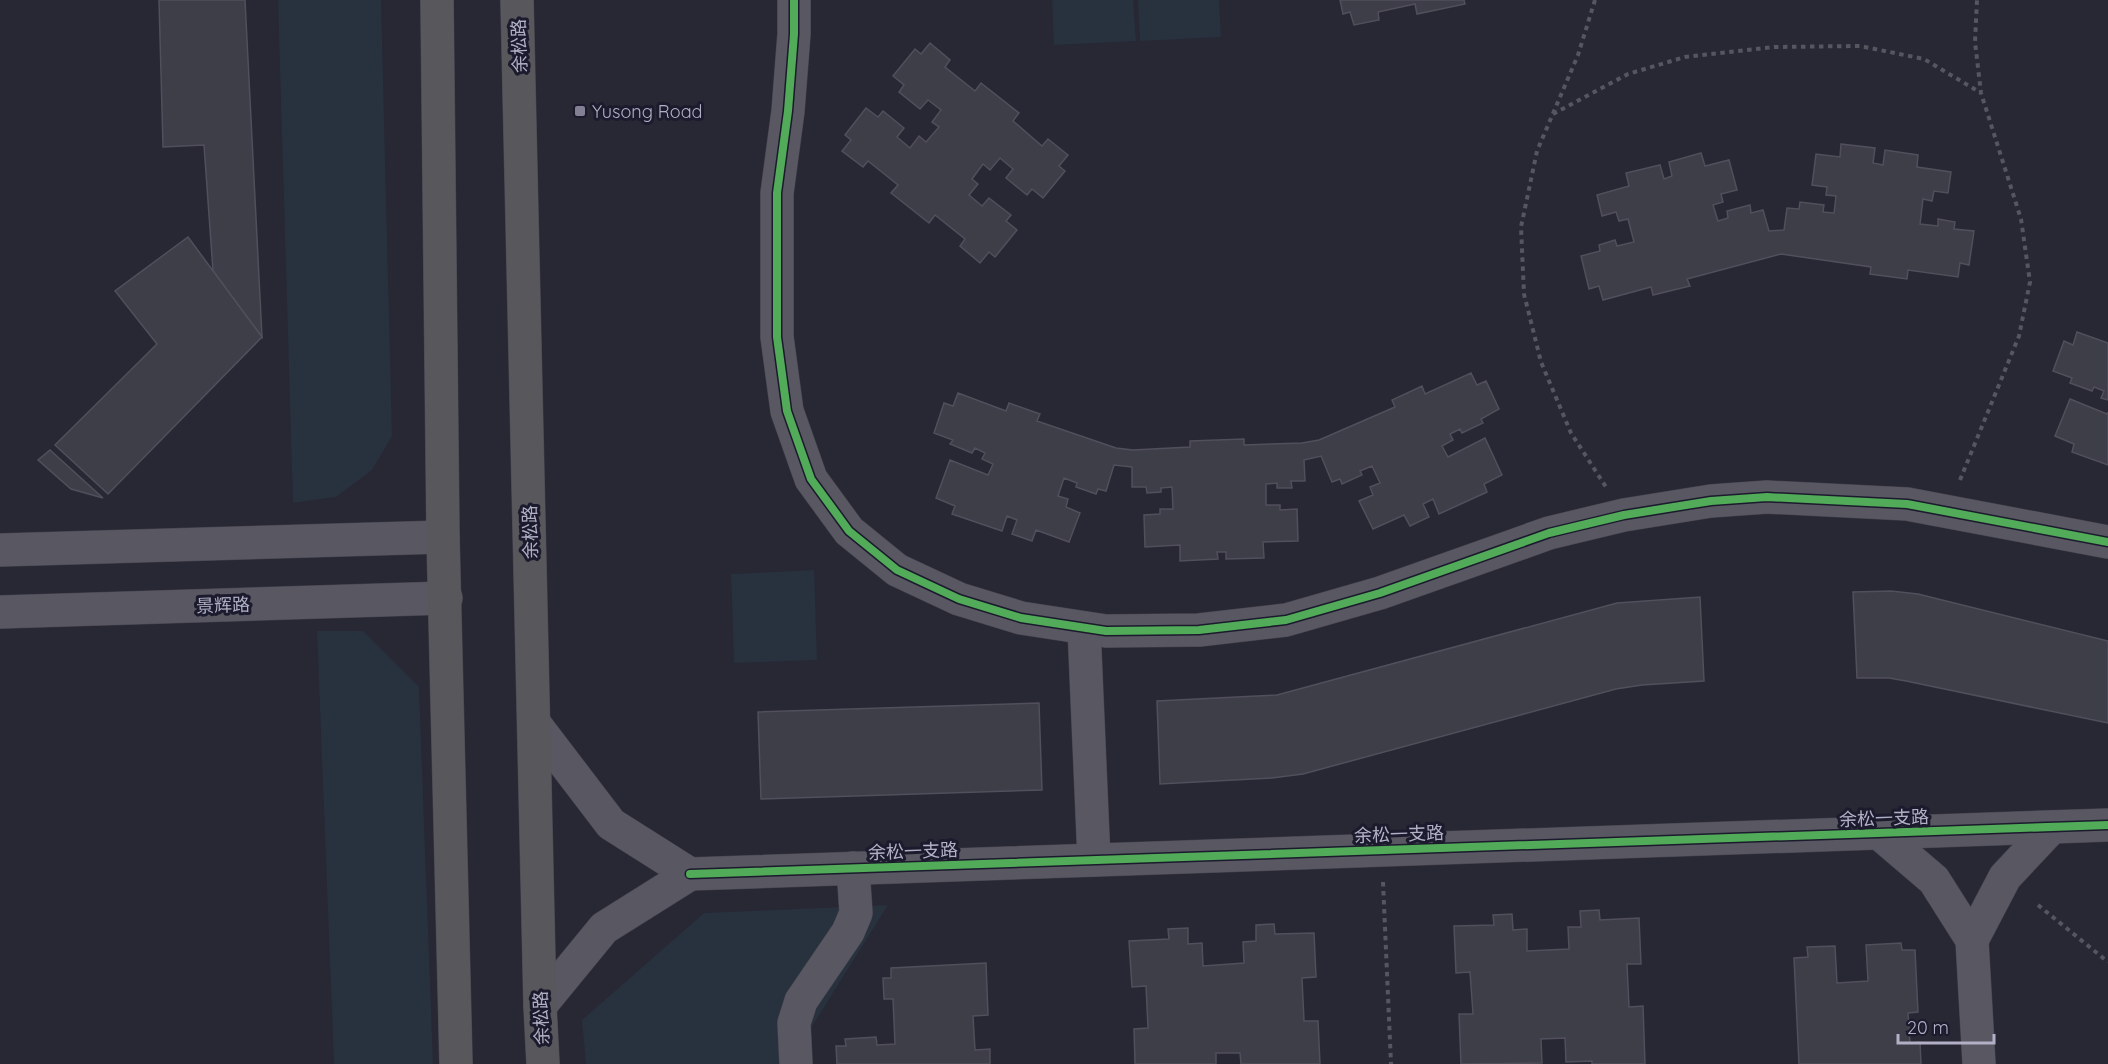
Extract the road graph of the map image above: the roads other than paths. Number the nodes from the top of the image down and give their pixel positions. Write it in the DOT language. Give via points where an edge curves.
graph roads {
  1 [pos="437,0"];
  2 [pos="517,0"];
  3 [pos="794,0"];
  4 [pos="443,537"];
  5 [pos="2108,542"];
  6 [pos="0,550"];
  7 [pos="446,598"];
  8 [pos="0,612"];
  9 [pos="1084,628"];
  10 [pos="534,723"];
  11 [pos="2108,825"];
  12 [pos="2052,827"];
  13 [pos="1879,833"];
  14 [pos="1094,860"];
  15 [pos="853,868"];
  16 [pos="690,874"];
  17 [pos="1972,940"];
  18 [pos="540,1006"];
  19 [pos="456,1064"];
  20 [pos="543,1064"];
  21 [pos="796,1064"];
  22 [pos="1979,1064"];
  1 -- 4 [label="highway"];
  2 -- 10 [label="highway, 余松路"];
  3 -- 9 [label="street" via="788,111 777,193 777,337 787,411 811,479 849,531 897,570 959,599 1021,618"];
  4 -- 6 [label="street"];
  4 -- 7 [label="highway"];
  5 -- 9 [label="street" via="1907,504 1767,497 1711,501 1624,515 1549,533 1380,593 1287,620 1199,630"];
  7 -- 8 [label="street, 景辉路"];
  7 -- 19 [label="highway"];
  9 -- 14 [label="street"];
  10 -- 16 [label="street" via="611,824"];
  10 -- 18 [label="highway, 余松路"];
  11 -- 12 [label="street, 余松一支路"];
  12 -- 13 [label="street, 余松一支路"];
  12 -- 17 [label="street" via="2004,877"];
  13 -- 14 [label="street, 余松一支路"];
  13 -- 17 [label="street" via="1934,880"];
  14 -- 15 [label="street, 余松一支路"];
  15 -- 16 [label="street, 余松一支路"];
  15 -- 21 [label="street" via="856,913 848,932 801,1001 794,1023"];
  16 -- 18 [label="street" via="604,928"];
  17 -- 22 [label="street"];
  18 -- 20 [label="highway, 余松路"];
}
